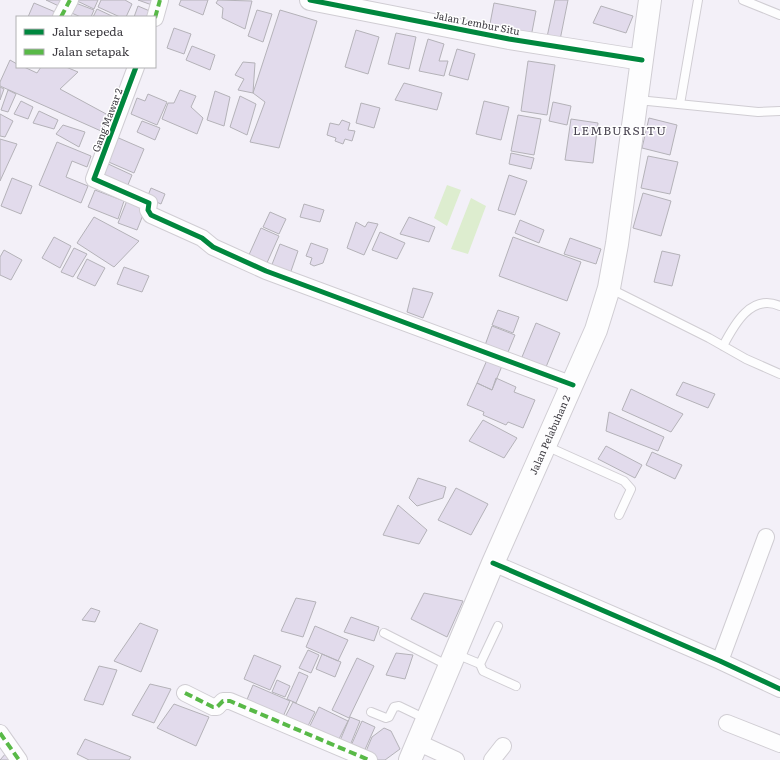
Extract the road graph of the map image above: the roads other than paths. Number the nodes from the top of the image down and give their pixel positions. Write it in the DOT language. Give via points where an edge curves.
graph roads {
  1 [pos="70,0"];
  2 [pos="160,0"];
  3 [pos="310,0"];
  4 [pos="650,0"];
  5 [pos="698,0"];
  6 [pos="743,0"];
  7 [pos="780,15"];
  8 [pos="62,16"];
  9 [pos="156,16"];
  10 [pos="642,60"];
  11 [pos="136,68"];
  12 [pos="637,100"];
  13 [pos="680,104"];
  14 [pos="780,111"];
  15 [pos="609,288"];
  16 [pos="780,306"];
  17 [pos="723,346"];
  18 [pos="780,374"];
  19 [pos="573,385"];
  20 [pos="546,446"];
  21 [pos="619,515"];
  22 [pos="766,537"];
  23 [pos="494,563"];
  24 [pos="498,626"];
  25 [pos="384,633"];
  26 [pos="453,660"];
  27 [pos="720,661"];
  28 [pos="480,664"];
  29 [pos="516,686"];
  30 [pos="780,687"];
  31 [pos="185,693"];
  32 [pos="371,712"];
  33 [pos="427,720"];
  34 [pos="727,723"];
  35 [pos="0,733"];
  36 [pos="780,744"];
  37 [pos="503,746"];
  38 [pos="413,751"];
  39 [pos="19,760"];
  40 [pos="369,760"];
  41 [pos="456,760"];
  42 [pos="492,760"];
  1 -- 8 [label="street"];
  2 -- 9 [label="street"];
  3 -- 10 [label="street, Jalan Lembur Situ" via="509,39"];
  4 -- 10 [label="main road, Jalan Pelabuhan 2"];
  5 -- 13 [label="lane"];
  6 -- 7 [label="lane"];
  10 -- 12 [label="main road, Jalan Pelabuhan 2"];
  11 -- 19 [label="street, Gang Mawar 2" via="94,179 149,203 148,210 151,215 266,271"];
  12 -- 13 [label="lane"];
  12 -- 15 [label="main road, Jalan Pelabuhan 2"];
  13 -- 14 [label="lane" via="758,112"];
  15 -- 17 [label="lane"];
  15 -- 19 [label="main road, Jalan Pelabuhan 2" via="596,330"];
  16 -- 17 [label="lane" via="765,302 747,310 736,322"];
  17 -- 18 [label="lane"];
  19 -- 20 [label="main road, Jalan Pelabuhan 2"];
  20 -- 21 [label="lane" via="624,481 631,489"];
  20 -- 23 [label="main road, Jalan Pelabuhan 2"];
  22 -- 27 [label="street"];
  23 -- 26 [label="main road, Jalan Pelabuhan 2"];
  23 -- 27 [label="street"];
  24 -- 28 [label="lane"];
  25 -- 26 [label="lane"];
  26 -- 28 [label="lane"];
  26 -- 33 [label="main road, Jalan Pelabuhan 2"];
  27 -- 30 [label="street"];
  28 -- 29 [label="lane" via="482,670"];
  31 -- 40 [label="street" via="213,707 217,707 223,701 230,701"];
  32 -- 33 [label="lane" via="386,718 394,707 399,706"];
  33 -- 38 [label="main road, Jalan Pelabuhan 2"];
  34 -- 36 [label="street"];
  35 -- 39 [label="street"];
  37 -- 42 [label="street"];
  38 -- 41 [label="street"];
}
